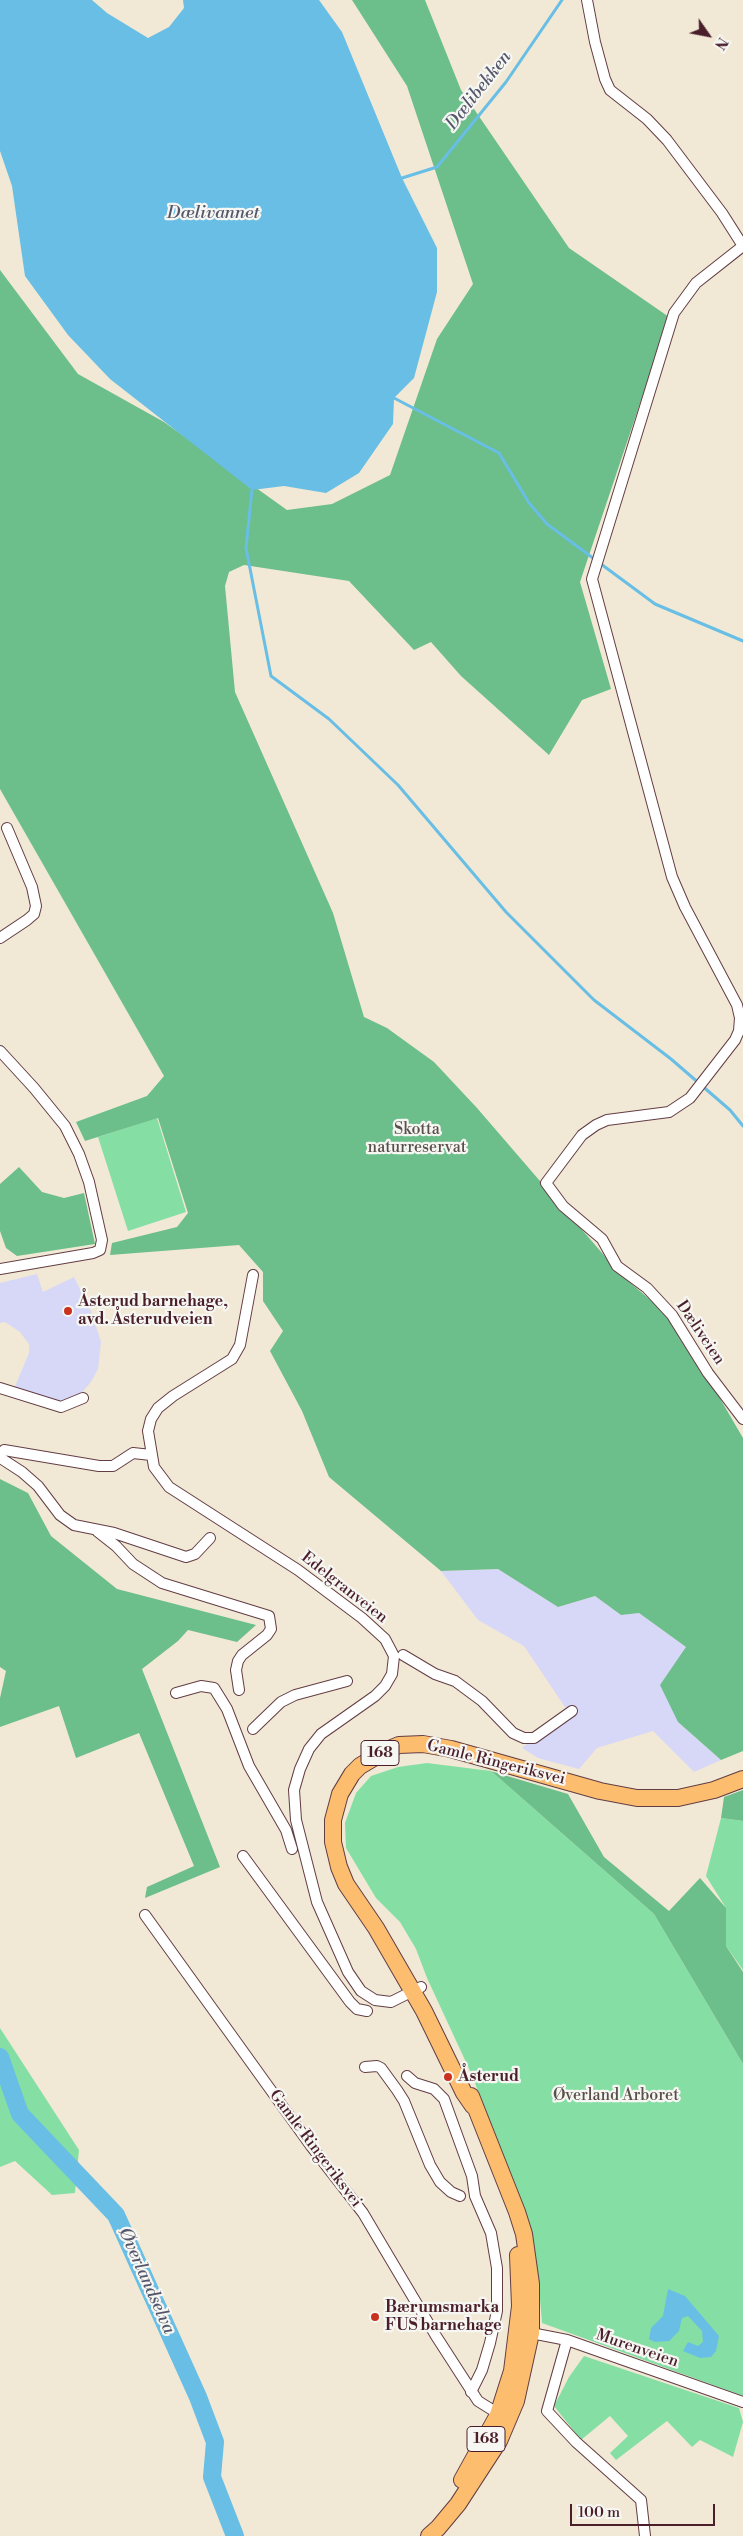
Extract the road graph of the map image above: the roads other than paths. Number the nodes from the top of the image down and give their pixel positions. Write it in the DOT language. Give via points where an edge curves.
graph roads {
  1 [pos="587,0"];
  2 [pos="743,246"];
  3 [pos="7,828"];
  4 [pos="0,938"];
  5 [pos="0,1051"];
  6 [pos="0,1268"];
  7 [pos="253,1275"];
  8 [pos="0,1388"];
  9 [pos="83,1398"];
  10 [pos="743,1419"];
  11 [pos="151,1455"];
  12 [pos="94,1528"];
  13 [pos="210,1538"];
  14 [pos="403,1655"];
  15 [pos="347,1680"];
  16 [pos="239,1690"];
  17 [pos="176,1693"];
  18 [pos="572,1711"];
  19 [pos="253,1729"];
  20 [pos="743,1771"];
  21 [pos="743,1779"];
  22 [pos="579,1784"];
  23 [pos="292,1849"];
  24 [pos="242,1856"];
  25 [pos="145,1915"];
  26 [pos="417,1989"];
  27 [pos="366,2011"];
  28 [pos="365,2067"];
  29 [pos="407,2076"];
  30 [pos="460,2196"];
  31 [pos="525,2332"];
  32 [pos="567,2340"];
  33 [pos="471,2392"];
  34 [pos="743,2402"];
  35 [pos="504,2417"];
  36 [pos="428,2536"];
  37 [pos="645,2536"];
  1 -- 2 [label="street" via="594,42 610,90 647,119 667,140"];
  2 -- 10 [label="street, Dæliveien" via="696,283 674,313 592,579 672,877 737,1005 739,1031 690,1098 669,1112 607,1120 596,1125 582,1135 546,1183 563,1206 602,1239 617,1266 647,1288 672,1315 708,1373"];
  3 -- 4 [label="street" via="32,887 36,906 34,914"];
  5 -- 6 [label="street" via="65,1126 89,1182 102,1240 100,1250"];
  7 -- 11 [label="street" via="240,1345 232,1359 158,1408 148,1431"];
  8 -- 9 [label="street" via="60,1407"];
  11 -- 12 [label="street" via="133,1453 113,1466 4,1450 0,1455 38,1486 67,1521"];
  11 -- 26 [label="street, Edelgranveien" via="154,1467 169,1487 298,1570 386,1639 394,1656 392,1674 386,1686 321,1734 309,1749 294,1790 295,1805 301,1848 317,1902 354,1982 367,1996 381,2002 397,2000"];
  12 -- 13 [label="street" via="186,1557 195,1554"];
  12 -- 16 [label="street" via="133,1564 162,1583 270,1616 268,1635 238,1661"];
  14 -- 18 [label="street" via="435,1674 455,1681 524,1738 534,1738"];
  15 -- 19 [label="street" via="281,1702"];
  17 -- 23 [label="street" via="201,1686 214,1688 227,1709 249,1766 286,1830"];
  20 -- 22 [label="main road, Gamle Ringeriksvei / 168" via="712,1783 678,1790"];
  21 -- 22 [label="main road, Gamle Ringeriksvei / 168" via="678,1798 637,1798"];
  22 -- 26 [label="main road, Gamle Ringeriksvei / 168" via="424,1744 387,1750 360,1766 340,1794 332,1820 332,1842 346,1884 391,1944"];
  24 -- 27 [label="street" via="350,2002 357,2009"];
  25 -- 33 [label="street, Gamle Ringeriksvei" via="363,2213"];
  26 -- 31 [label="main road, Gamle Ringeriksvei / 168" via="455,2055 469,2089 472,2106 511,2200"];
  28 -- 30 [label="street" via="381,2068 398,2090 430,2165 440,2182"];
  29 -- 33 [label="street" via="415,2083 434,2089 444,2100 472,2176 475,2196 490,2233 498,2268 497,2311 482,2370"];
  31 -- 32 [label="street, Murenveien"];
  31 -- 35 [label="main road, Gamle Ringeriksvei / 168" via="521,2383"];
  32 -- 34 [label="street, Murenveien"];
  32 -- 37 [label="street" via="547,2411 576,2442 641,2500"];
  33 -- 35 [label="street, Gamle Ringeriksvei" via="478,2402"];
  35 -- 36 [label="main road, Gamle Ringeriksvei / 168" via="479,2475 438,2528"];
}
